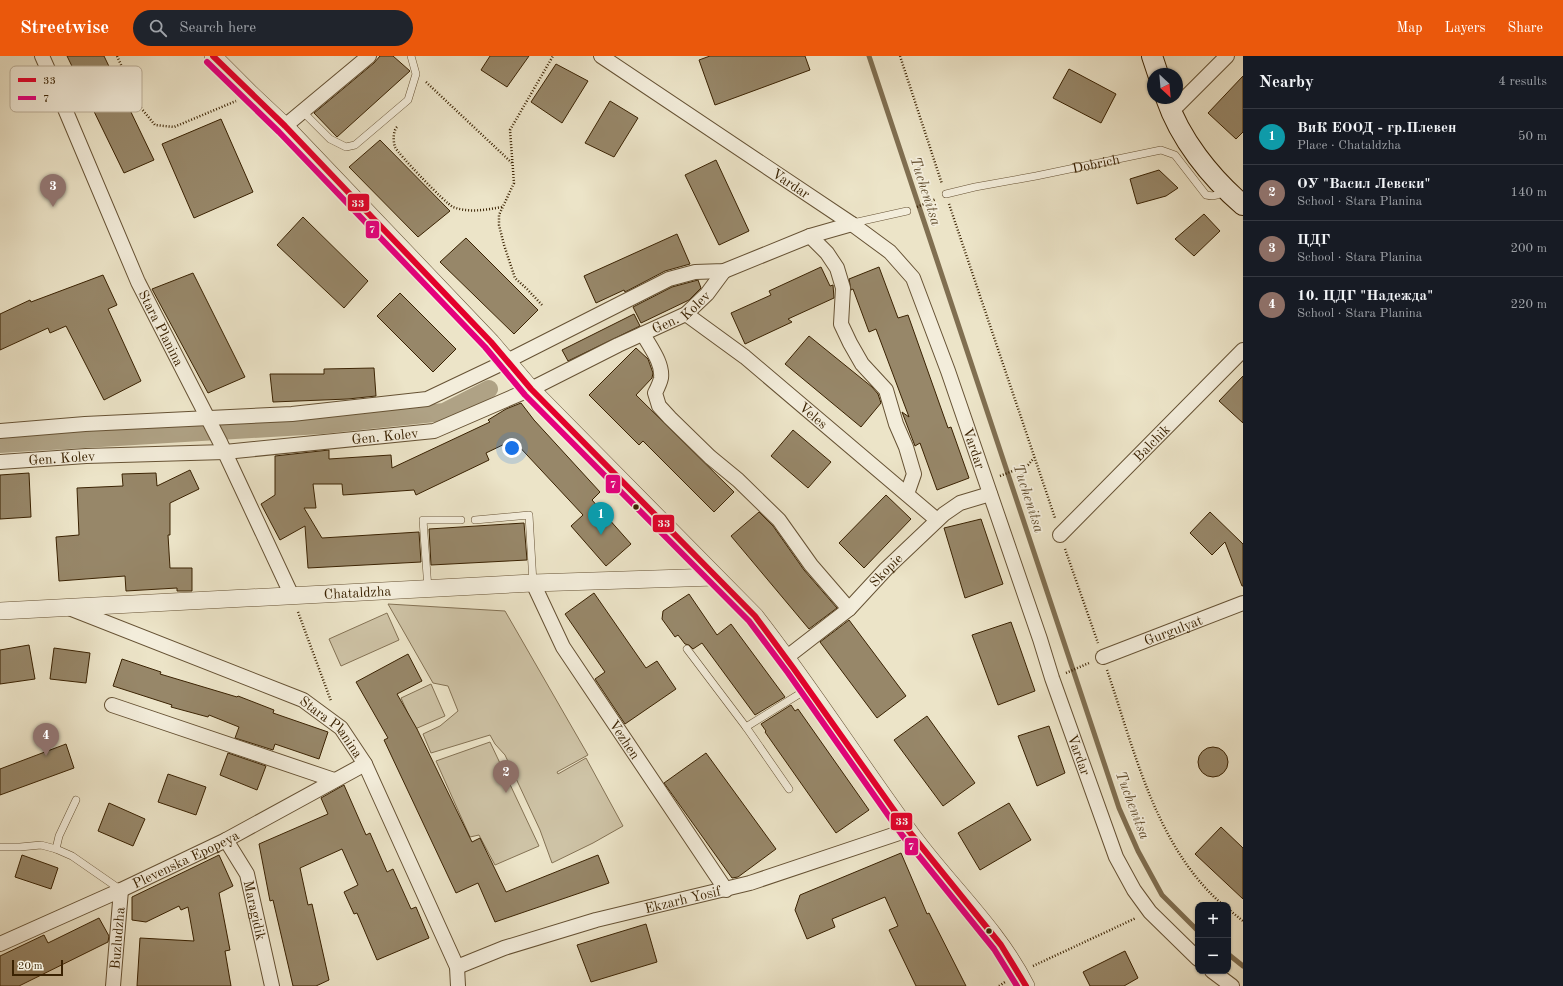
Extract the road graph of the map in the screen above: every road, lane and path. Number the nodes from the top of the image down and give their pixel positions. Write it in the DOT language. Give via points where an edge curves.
graph roads {
  1 [pos="42,56"];
  2 [pos="117,56"];
  3 [pos="213,56"];
  4 [pos="369,56"];
  5 [pos="411,56"];
  6 [pos="553,56"];
  7 [pos="601,56"];
  8 [pos="900,56"];
  9 [pos="1152,56"];
  10 [pos="1227,56"];
  11 [pos="46,66"];
  12 [pos="122,66"];
  13 [pos="1156,68"];
  14 [pos="416,74"];
  15 [pos="251,94"];
  16 [pos="408,100"];
  17 [pos="1168,105"];
  18 [pos="142,109"];
  19 [pos="302,111"];
  20 [pos="66,112"];
  21 [pos="285,126"];
  22 [pos="513,164"];
  23 [pos="1226,190"];
  24 [pos="946,194"];
  25 [pos="1243,205"];
  26 [pos="502,207"];
  27 [pos="907,211"];
  28 [pos="852,224"];
  29 [pos="810,236"];
  30 [pos="724,271"];
  31 [pos="542,305"];
  32 [pos="686,314"];
  33 [pos="643,334"];
  34 [pos="1243,350"];
  35 [pos="507,361"];
  36 [pos="531,389"];
  37 [pos="208,420"];
  38 [pos="0,430"];
  39 [pos="222,447"];
  40 [pos="1034,458"];
  41 [pos="0,462"];
  42 [pos="996,478"];
  43 [pos="906,494"];
  44 [pos="990,494"];
  45 [pos="461,520"];
  46 [pos="475,520"];
  47 [pos="938,520"];
  48 [pos="1060,536"];
  49 [pos="715,577"];
  50 [pos="533,584"];
  51 [pos="428,589"];
  52 [pos="292,596"];
  53 [pos="1243,603"];
  54 [pos="66,607"];
  55 [pos="849,609"];
  56 [pos="0,611"];
  57 [pos="687,649"];
  58 [pos="787,657"];
  59 [pos="1098,659"];
  60 [pos="1066,672"];
  61 [pos="809,688"];
  62 [pos="112,705"];
  63 [pos="746,727"];
  64 [pos="341,728"];
  65 [pos="366,764"];
  66 [pos="334,780"];
  67 [pos="789,789"];
  68 [pos="76,800"];
  69 [pos="908,830"];
  70 [pos="226,840"];
  71 [pos="0,847"];
  72 [pos="56,849"];
  73 [pos="120,890"];
  74 [pos="726,890"];
  75 [pos="1220,902"];
  76 [pos="1231,911"];
  77 [pos="1150,912"];
  78 [pos="1243,921"];
  79 [pos="0,944"];
  80 [pos="1195,956"];
  81 [pos="457,967"];
  82 [pos="1216,974"];
  83 [pos="1023,979"];
  84 [pos="113,986"];
  85 [pos="272,986"];
  86 [pos="458,986"];
  87 [pos="1232,986"];
  1 -- 11 [label="street, Stara Planina"];
  2 -- 12 [label="path"];
  3 -- 15 [label="street"];
  4 -- 19 [label="street"];
  5 -- 14 [label="lane"];
  6 -- 22 [label="path" via="510,130"];
  7 -- 28 [label="street, Vardar"];
  8 -- 24 [label="path"];
  9 -- 13 [label="main road"];
  10 -- 17 [label="street"];
  14 -- 16 [label="lane"];
  14 -- 22 [label="path"];
  15 -- 18 [label="path" via="174,127 155,125"];
  15 -- 21 [label="street"];
  16 -- 19 [label="lane" via="355,145 346,147 330,139"];
  16 -- 26 [label="path" via="404,116 394,131 395,148 451,206 465,210"];
  17 -- 23 [label="main road" via="1201,162"];
  19 -- 21 [label="street"];
  20 -- 37 [label="street, Stara Planina" via="138,282"];
  21 -- 35 [label="street"];
  22 -- 26 [label="path" via="514,183"];
  23 -- 24 [label="lane, Dobrich" via="1218,195 1206,195 1175,155 1161,150"];
  23 -- 25 [label="main road"];
  24 -- 40 [label="path"];
  26 -- 31 [label="path" via="499,225 515,278"];
  27 -- 28 [label="lane"];
  28 -- 29 [label="street, Gen. Kolev"];
  28 -- 44 [label="street, Vardar" via="890,252 913,278"];
  29 -- 30 [label="street, Gen. Kolev"];
  29 -- 43 [label="street" via="827,253 837,268 843,288 841,324 850,343 862,364 886,390 914,474"];
  30 -- 32 [label="street, Gen. Kolev" via="707,294"];
  30 -- 35 [label="street, Gen. Kolev" via="695,272 669,280"];
  32 -- 33 [label="street, Gen. Kolev"];
  32 -- 43 [label="street, Veles" via="745,357"];
  33 -- 36 [label="street, Gen. Kolev"];
  33 -- 55 [label="street" via="661,370 661,379 655,393 659,406 779,520 811,565"];
  34 -- 48 [label="street, Balchik"];
  35 -- 36 [label="street"];
  35 -- 37 [label="street, Gen. Kolev" via="427,399 292,414"];
  36 -- 39 [label="street, Gen. Kolev" via="434,431"];
  36 -- 49 [label="street"];
  37 -- 38 [label="street, Gen. Kolev"];
  37 -- 39 [label="street, Stara Planina"];
  39 -- 41 [label="street, Gen. Kolev"];
  39 -- 52 [label="street, Stara Planina"];
  40 -- 42 [label="path" via="1028,465"];
  40 -- 48 [label="path"];
  43 -- 47 [label="street, Veles"];
  44 -- 47 [label="street, Skopie" via="960,503"];
  44 -- 77 [label="street, Vardar" via="1116,857 1134,890"];
  45 -- 51 [label="lane" via="423,520"];
  46 -- 50 [label="lane" via="529,515"];
  47 -- 55 [label="street, Skopie" via="886,569"];
  48 -- 59 [label="path"];
  49 -- 50 [label="street, Chataldzha"];
  49 -- 58 [label="street" via="755,616"];
  50 -- 51 [label="street, Chataldzha"];
  50 -- 74 [label="street, Vezhen" via="563,647"];
  51 -- 52 [label="street, Chataldzha"];
  52 -- 54 [label="street, Chataldzha"];
  52 -- 64 [label="path"];
  53 -- 59 [label="street, Gurgulyat"];
  54 -- 56 [label="street, Chataldzha"];
  54 -- 64 [label="street, Stara Planina" via="303,700"];
  55 -- 58 [label="street, Skopie"];
  57 -- 63 [label="lane"];
  58 -- 61 [label="street"];
  59 -- 60 [label="path"];
  59 -- 75 [label="path" via="1166,831 1176,850 1202,884"];
  61 -- 63 [label="lane"];
  61 -- 69 [label="street"];
  62 -- 66 [label="street"];
  63 -- 67 [label="lane"];
  64 -- 65 [label="street, Stara Planina"];
  65 -- 66 [label="street, Plevenska Epopeya"];
  65 -- 81 [label="street, Stara Planina"];
  66 -- 70 [label="street, Plevenska Epopeya"];
  68 -- 72 [label="lane" via="59,836"];
  69 -- 74 [label="street, Ekzarh Yosif"];
  69 -- 83 [label="street" via="992,932"];
  70 -- 73 [label="street, Plevenska Epopeya"];
  70 -- 85 [label="street, Maragidik" via="247,874"];
  71 -- 72 [label="lane" via="40,845"];
  72 -- 73 [label="lane" via="76,859"];
  73 -- 79 [label="street, Plevenska Epopeya"];
  73 -- 84 [label="street, Buzludzha"];
  74 -- 81 [label="street, Ekzarh Yosif" via="596,920 504,948"];
  76 -- 78 [label="path"];
  77 -- 80 [label="street, Vardar"];
  77 -- 83 [label="path"];
  81 -- 86 [label="street, Stara Planina"];
  82 -- 87 [label="street"];
}
